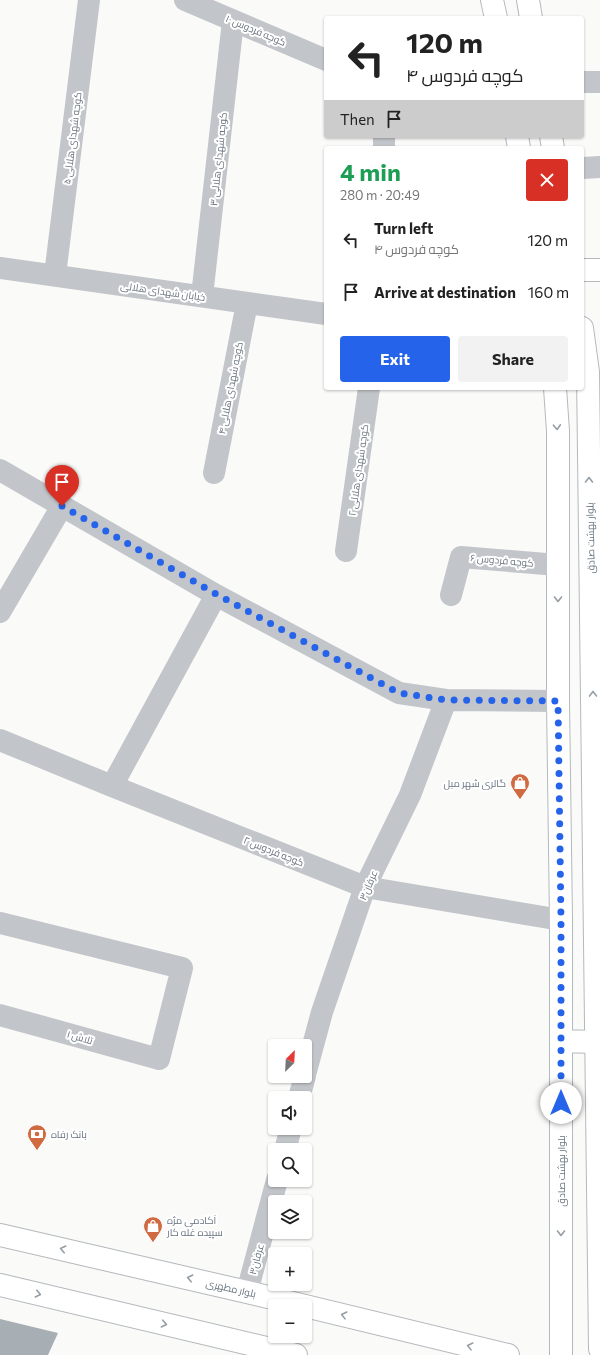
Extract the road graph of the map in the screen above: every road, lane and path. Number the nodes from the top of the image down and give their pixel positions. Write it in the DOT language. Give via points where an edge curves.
graph roads {
  1 [pos="90,0"];
  2 [pos="185,0"];
  3 [pos="492,0"];
  4 [pos="528,0"];
  5 [pos="496,16"];
  6 [pos="531,16"];
  7 [pos="233,21"];
  8 [pos="324,59"];
  9 [pos="584,82"];
  10 [pos="600,82"];
  11 [pos="584,168"];
  12 [pos="600,168"];
  13 [pos="0,268"];
  14 [pos="584,270"];
  15 [pos="600,270"];
  16 [pos="55,275"];
  17 [pos="202,296"];
  18 [pos="247,302"];
  19 [pos="324,314"];
  20 [pos="584,335"];
  21 [pos="594,372"];
  22 [pos="369,390"];
  23 [pos="555,390"];
  24 [pos="595,456"];
  25 [pos="0,470"];
  26 [pos="214,473"];
  27 [pos="62,506"];
  28 [pos="595,517"];
  29 [pos="346,552"];
  30 [pos="558,565"];
  31 [pos="216,594"];
  32 [pos="451,595"];
  33 [pos="3,601"];
  34 [pos="446,700"];
  35 [pos="558,701"];
  36 [pos="0,740"];
  37 [pos="597,749"];
  38 [pos="112,786"];
  39 [pos="365,887"];
  40 [pos="561,920"];
  41 [pos="0,923"];
  42 [pos="598,946"];
  43 [pos="0,1015"];
  44 [pos="561,1041"];
  45 [pos="596,1042"];
  46 [pos="312,1050"];
  47 [pos="275,1187"];
  48 [pos="0,1235"];
  49 [pos="0,1285"];
  50 [pos="247,1292"];
  51 [pos="600,1349"];
  52 [pos="296,1355"];
  53 [pos="508,1355"];
  54 [pos="561,1355"];
  1 -- 16 [label="street, کوچه شهدای هلالی ۵"];
  2 -- 7 [label="street, کوچه فردوس ۱۰"];
  3 -- 5 [label="street"];
  4 -- 6 [label="street"];
  7 -- 8 [label="street, کوچه فردوس ۱۰"];
  7 -- 17 [label="street, کوچه شهدای هلالی ۳"];
  9 -- 10 [label="street"];
  11 -- 12 [label="street"];
  13 -- 16 [label="street, خیابان شهدای هلالی"];
  14 -- 15 [label="street"];
  16 -- 17 [label="street, خیابان شهدای هلالی"];
  17 -- 18 [label="street, خیابان شهدای هلالی"];
  18 -- 19 [label="street, خیابان شهدای هلالی"];
  18 -- 26 [label="street, کوچه شهدای هلالی ۴"];
  20 -- 21 [label="street, بلوار بهشت صادق"];
  21 -- 24 [label="street, بلوار بهشت صادق"];
  22 -- 29 [label="street, کوچه شهدای هلالی ۲"];
  23 -- 30 [label="street, بلوار بهشت صادق, one-way" via="558,431"];
  28 -- 24 [label="street, بلوار بهشت صادق, one-way"];
  25 -- 27 [label="street"];
  27 -- 31 [label="street"];
  27 -- 33 [label="street"];
  37 -- 28 [label="street, بلوار بهشت صادق, one-way"];
  30 -- 32 [label="street, کوچه فردوس ۶" via="460,557"];
  30 -- 35 [label="street, بلوار بهشت صادق, one-way"];
  31 -- 34 [label="street" via="399,693"];
  31 -- 38 [label="street"];
  34 -- 35 [label="street"];
  34 -- 39 [label="street, عرفان۳" via="410,795"];
  35 -- 40 [label="street, بلوار بهشت صادق"];
  36 -- 38 [label="street, کوچه فردوس ۲"];
  37 -- 42 [label="street, بلوار بهشت صادق"];
  38 -- 39 [label="street, کوچه فردوس ۲"];
  39 -- 40 [label="street, کوچه فردوس ۲"];
  39 -- 46 [label="street, عرفان۳" via="322,1012"];
  40 -- 44 [label="street, بلوار بهشت صادق"];
  41 -- 43 [label="street, تلاش ۱" via="182,968 159,1059"];
  42 -- 45 [label="street, بلوار بهشت صادق"];
  44 -- 45 [label="street"];
  44 -- 54 [label="street, بلوار بهشت صادق, one-way"];
  45 -- 51 [label="street, بلوار بهشت صادق"];
  47 -- 50 [label="street, عرفان۳"];
  50 -- 48 [label="street, بلوار مطهری, one-way"];
  49 -- 52 [label="street, one-way"];
  53 -- 50 [label="street, بلوار مطهری, one-way"];
}
